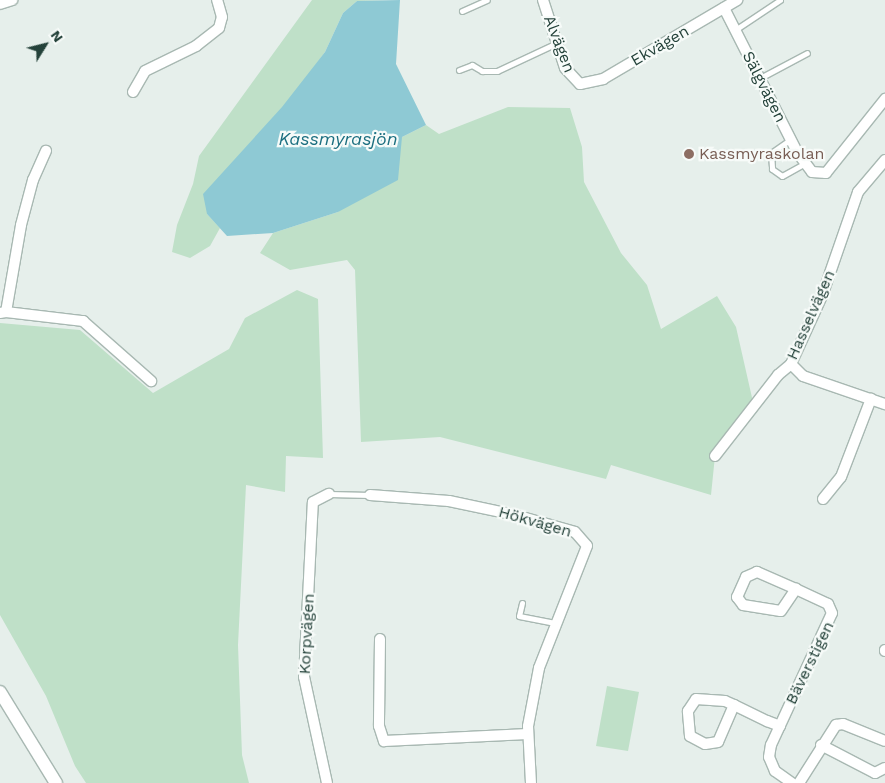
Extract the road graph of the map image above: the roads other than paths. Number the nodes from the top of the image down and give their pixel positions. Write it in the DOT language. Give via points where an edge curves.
graph roads {
  1 [pos="12,0"];
  2 [pos="217,0"];
  3 [pos="486,0"];
  4 [pos="543,0"];
  5 [pos="737,0"];
  6 [pos="780,0"];
  7 [pos="0,4"];
  8 [pos="724,8"];
  9 [pos="462,11"];
  10 [pos="735,30"];
  11 [pos="557,43"];
  12 [pos="807,53"];
  13 [pos="459,70"];
  14 [pos="759,78"];
  15 [pos="580,84"];
  16 [pos="133,92"];
  17 [pos="885,99"];
  18 [pos="791,140"];
  19 [pos="46,151"];
  20 [pos="885,160"];
  21 [pos="804,164"];
  22 [pos="3,313"];
  23 [pos="791,364"];
  24 [pos="151,381"];
  25 [pos="870,399"];
  26 [pos="885,404"];
  27 [pos="715,456"];
  28 [pos="329,494"];
  29 [pos="370,495"];
  30 [pos="823,499"];
  31 [pos="796,589"];
  32 [pos="522,603"];
  33 [pos="556,624"];
  34 [pos="380,639"];
  35 [pos="0,692"];
  36 [pos="734,705"];
  37 [pos="780,726"];
  38 [pos="528,734"];
  39 [pos="885,741"];
  40 [pos="821,745"];
  41 [pos="885,768"];
  42 [pos="56,783"];
  43 [pos="327,783"];
  44 [pos="531,783"];
  45 [pos="792,783"];
  46 [pos="799,783"];
  1 -- 7 [label="street"];
  2 -- 16 [label="street" via="222,17 219,28 196,46 146,71"];
  3 -- 9 [label="lane"];
  4 -- 11 [label="street, Alvägen"];
  5 -- 8 [label="street, Ekvägen"];
  6 -- 10 [label="lane"];
  8 -- 10 [label="street, Sälgvägen"];
  8 -- 15 [label="street, Ekvägen" via="603,79"];
  10 -- 14 [label="street, Sälgvägen"];
  11 -- 13 [label="lane" via="497,71 482,71 472,65"];
  11 -- 15 [label="street, Alvägen" via="565,68"];
  12 -- 14 [label="lane"];
  14 -- 18 [label="street, Sälgvägen"];
  17 -- 21 [label="street" via="826,173 812,172"];
  18 -- 21 [label="street, Sälgvägen"];
  18 -- 21 [label="lane" via="771,153 772,169 782,176"];
  19 -- 22 [label="street" via="33,180 21,225"];
  20 -- 23 [label="street, Hasselvägen" via="858,192 822,296"];
  22 -- 24 [label="street" via="83,321"];
  23 -- 25 [label="street" via="803,376"];
  23 -- 27 [label="street, Hasselvägen" via="778,375"];
  25 -- 26 [label="street"];
  25 -- 30 [label="street" via="841,477"];
  28 -- 29 [label="lane"];
  28 -- 43 [label="street, Korpvägen" via="313,502 304,677"];
  29 -- 33 [label="street, Hökvägen" via="449,500 575,532 587,546"];
  31 -- 31 [label="street, Bäverstigen" via="781,611 743,605 737,597 746,577 752,573"];
  31 -- 37 [label="street, Bäverstigen" via="828,604 832,618"];
  32 -- 33 [label="lane" via="519,616"];
  33 -- 38 [label="street, Hökvägen" via="539,668"];
  34 -- 38 [label="street" via="379,719 384,741"];
  35 -- 42 [label="street"];
  36 -- 36 [label="street" via="718,742 705,744 690,736 688,711 692,702 719,700"];
  36 -- 37 [label="street"];
  37 -- 45 [label="street, Bäverstigen" via="769,757 775,771"];
  38 -- 44 [label="street, Hökvägen"];
  39 -- 40 [label="street" via="839,724 831,728"];
  40 -- 41 [label="street" via="875,773"];
  40 -- 46 [label="street"];
}
